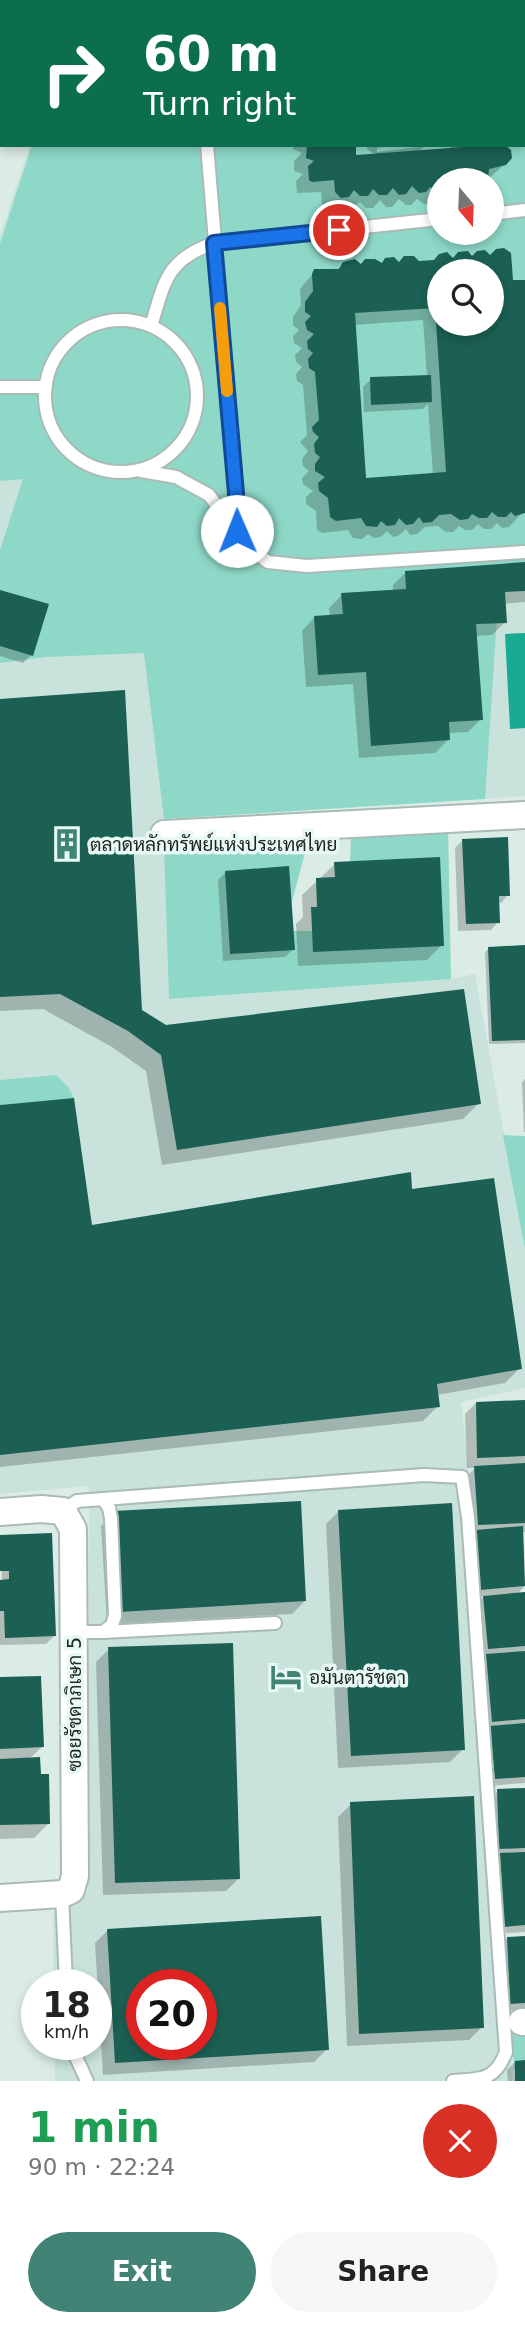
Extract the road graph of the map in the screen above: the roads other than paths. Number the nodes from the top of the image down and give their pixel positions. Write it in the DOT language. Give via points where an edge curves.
graph roads {
  1 [pos="207,147"];
  2 [pos="525,210"];
  3 [pos="504,213"];
  4 [pos="427,220"];
  5 [pos="214,243"];
  6 [pos="151,326"];
  7 [pos="0,387"];
  8 [pos="46,387"];
  9 [pos="138,470"];
  10 [pos="237,531"];
  11 [pos="525,552"];
  12 [pos="525,815"];
  13 [pos="164,834"];
  14 [pos="103,1499"];
  15 [pos="63,1511"];
  16 [pos="0,1512"];
  17 [pos="275,1623"];
  18 [pos="73,1632"];
  19 [pos="103,1632"];
  20 [pos="62,1894"];
  21 [pos="0,1898"];
  22 [pos="65,1969"];
  23 [pos="77,2060"];
  24 [pos="87,2081"];
  25 [pos="453,2081"];
  1 -- 5 [label="lane"];
  2 -- 3 [label="lane"];
  4 -- 5 [label="lane"];
  5 -- 6 [label="lane" via="190,251 166,278"];
  5 -- 10 [label="lane"];
  6 -- 8 [label="lane" via="125,320 99,323 75,335 57,355"];
  6 -- 9 [label="lane" via="173,340 190,361 197,386 196,410 188,433 173,452"];
  7 -- 8 [label="lane"];
  8 -- 9 [label="lane" via="51,428 65,448 83,463 106,471"];
  9 -- 10 [label="lane" via="176,477 209,495"];
  10 -- 11 [label="lane" via="268,562 307,566"];
  12 -- 13 [label="street"];
  14 -- 15 [label="lane" via="77,1501"];
  14 -- 19 [label="lane" via="111,1518 115,1616"];
  14 -- 25 [label="lane" via="424,1475 462,1477 506,2052 500,2068 484,2079"];
  15 -- 16 [label="street"];
  15 -- 18 [label="street, ซอยรัชดาภิเษก 5" via="73,1529"];
  17 -- 19 [label="lane"];
  18 -- 19 [label="lane"];
  18 -- 20 [label="street, ซอยรัชดาภิเษก 5" via="75,1876 71,1890"];
  20 -- 21 [label="street"];
  20 -- 22 [label="lane"];
  23 -- 24 [label="lane"];
}
